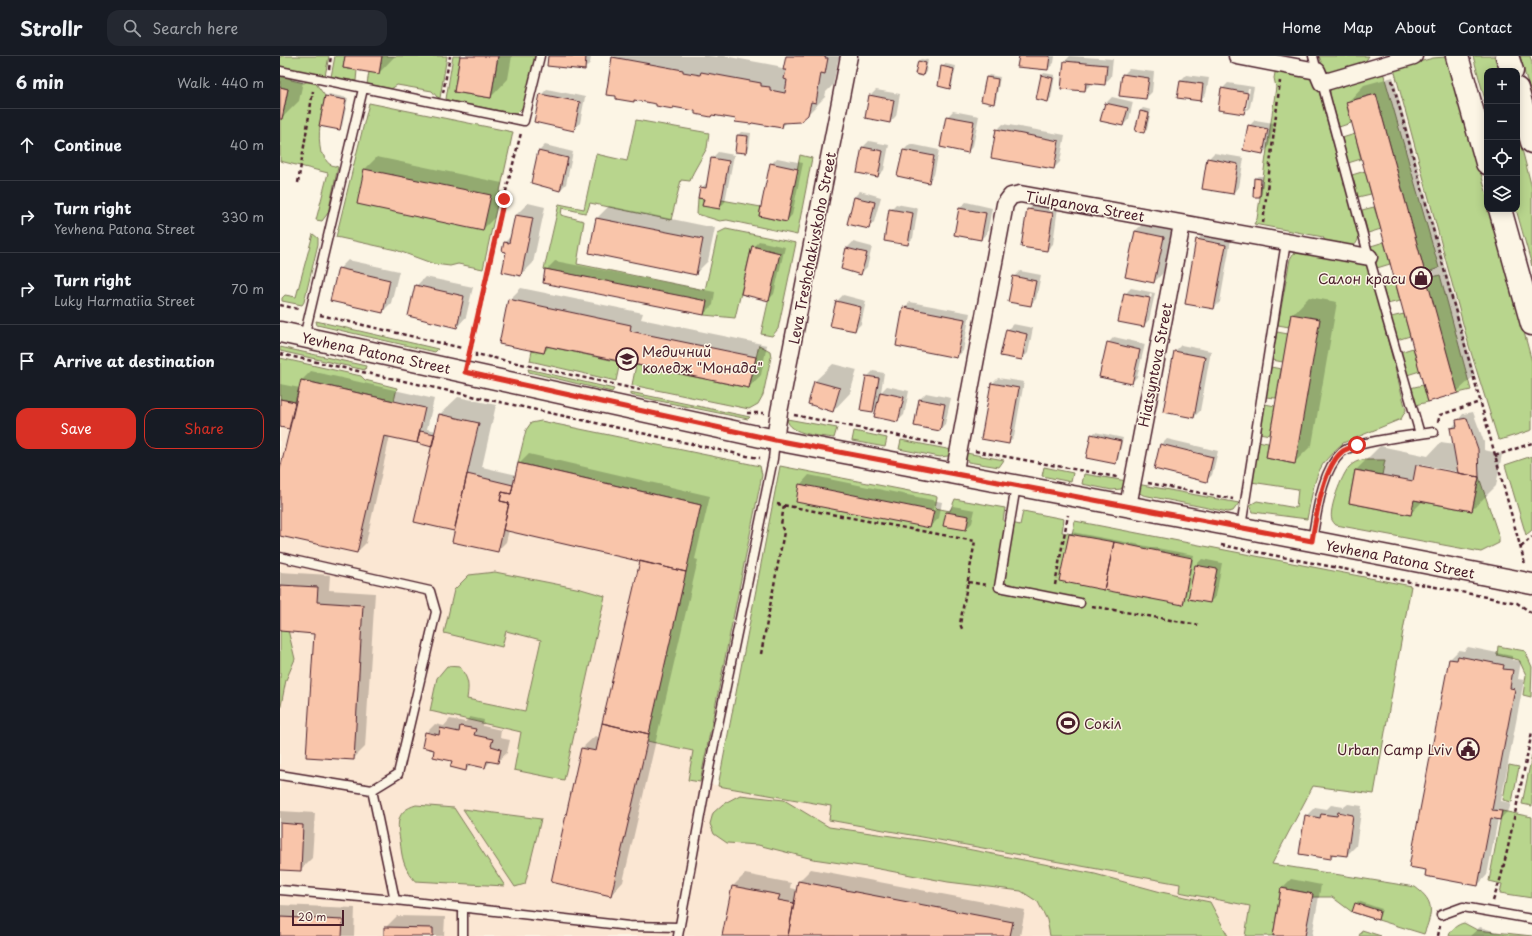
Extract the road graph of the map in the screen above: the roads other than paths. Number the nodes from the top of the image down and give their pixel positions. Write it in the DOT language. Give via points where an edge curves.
graph roads {
  1 [pos="540,56"];
  2 [pos="849,56"];
  3 [pos="1237,56"];
  4 [pos="1414,56"];
  5 [pos="1457,56"];
  6 [pos="1508,56"];
  7 [pos="1511,68"];
  8 [pos="1317,70"];
  9 [pos="280,71"];
  10 [pos="363,89"];
  11 [pos="1520,96"];
  12 [pos="1529,118"];
  13 [pos="1532,142"];
  14 [pos="1484,152"];
  15 [pos="1501,212"];
  16 [pos="1182,224"];
  17 [pos="1286,242"];
  18 [pos="1369,257"];
  19 [pos="1532,324"];
  20 [pos="280,332"];
  21 [pos="304,338"];
  22 [pos="1434,432"];
  23 [pos="1420,434"];
  24 [pos="775,440"];
  25 [pos="954,475"];
  26 [pos="1016,486"];
  27 [pos="1128,506"];
  28 [pos="1241,528"];
  29 [pos="1312,541"];
  30 [pos="280,557"];
  31 [pos="1532,584"];
  32 [pos="1080,603"];
  33 [pos="280,775"];
  34 [pos="372,790"];
  35 [pos="280,890"];
  36 [pos="395,900"];
  37 [pos="463,908"];
  38 [pos="1441,915"];
  39 [pos="1532,919"];
  40 [pos="679,927"];
  41 [pos="463,936"];
  42 [pos="678,936"];
  1 -- 10 [label="lane" via="524,121"];
  2 -- 24 [label="street, Leva Treshchakivskoho Street"];
  3 -- 8 [label="street"];
  4 -- 8 [label="street"];
  5 -- 14 [label="main road"];
  6 -- 7 [label="main road"];
  8 -- 18 [label="lane"];
  9 -- 10 [label="lane"];
  10 -- 21 [label="lane"];
  11 -- 12 [label="main road"];
  12 -- 13 [label="main road"];
  15 -- 19 [label="main road"];
  16 -- 17 [label="street, Tiulpanova Street"];
  16 -- 25 [label="street, Tiulpanova Street" via="1020,194 1011,196 1005,204"];
  16 -- 27 [label="street, Hiatsyntova Street"];
  17 -- 18 [label="street, Tiulpanova Street"];
  17 -- 28 [label="lane"];
  18 -- 23 [label="lane"];
  20 -- 21 [label="street, Yevhena Patona Street"];
  21 -- 24 [label="street, Yevhena Patona Street"];
  22 -- 23 [label="lane"];
  23 -- 29 [label="lane" via="1357,445 1343,451 1333,463 1322,490"];
  24 -- 25 [label="street, Yevhena Patona Street"];
  24 -- 40 [label="lane"];
  25 -- 26 [label="street, Yevhena Patona Street"];
  26 -- 27 [label="street, Yevhena Patona Street"];
  26 -- 32 [label="lane" via="999,587"];
  27 -- 28 [label="street, Yevhena Patona Street"];
  28 -- 29 [label="street, Yevhena Patona Street"];
  29 -- 31 [label="street, Yevhena Patona Street"];
  30 -- 34 [label="lane" via="430,591 436,612 398,774"];
  33 -- 34 [label="lane"];
  34 -- 36 [label="lane"];
  35 -- 36 [label="lane"];
  36 -- 37 [label="lane"];
  37 -- 40 [label="lane" via="629,926"];
  37 -- 41 [label="lane"];
  38 -- 39 [label="lane" via="1463,908"];
  40 -- 42 [label="lane"];
}
